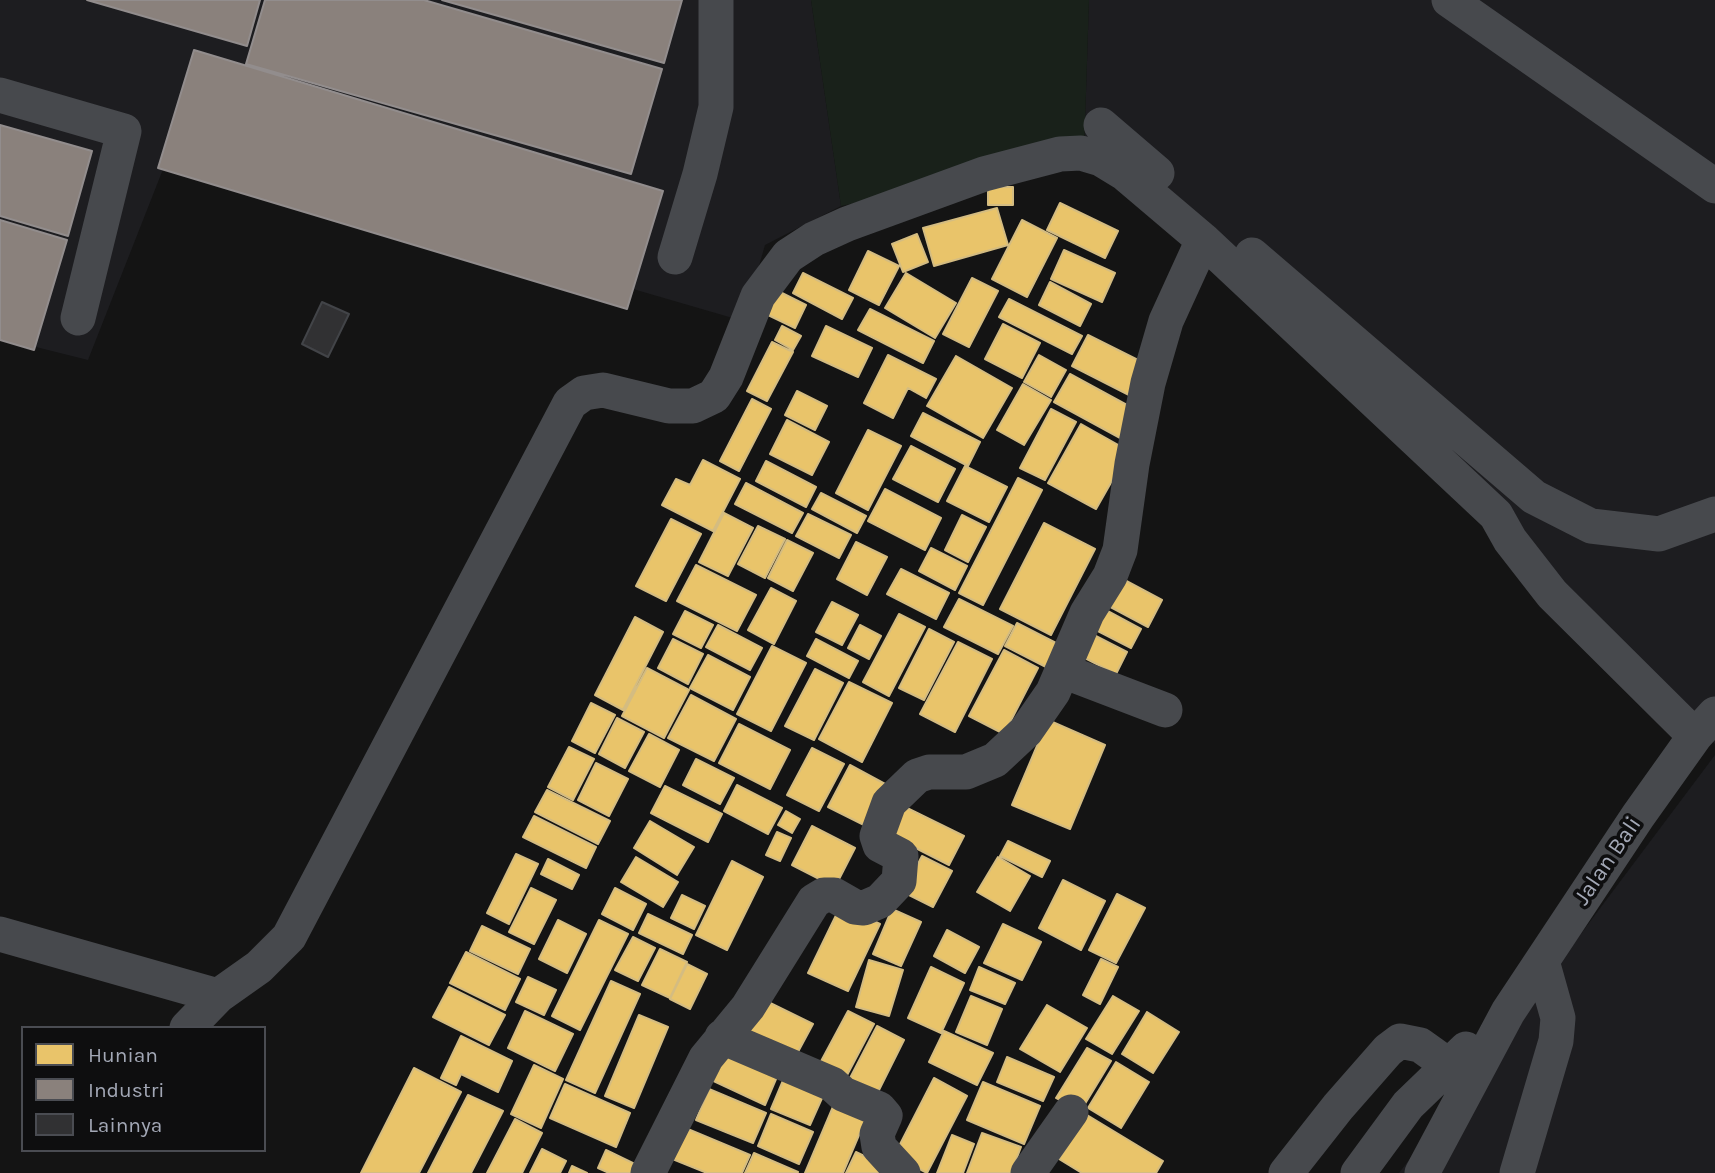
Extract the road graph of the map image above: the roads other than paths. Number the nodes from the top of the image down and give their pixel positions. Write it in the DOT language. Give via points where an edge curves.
graph roads {
  1 [pos="716,0"];
  2 [pos="1449,0"];
  3 [pos="0,94"];
  4 [pos="1101,125"];
  5 [pos="1715,186"];
  6 [pos="1203,240"];
  7 [pos="675,257"];
  8 [pos="78,318"];
  9 [pos="1715,514"];
  10 [pos="1063,671"];
  11 [pos="1165,710"];
  12 [pos="1705,725"];
  13 [pos="0,934"];
  14 [pos="1542,961"];
  15 [pos="218,996"];
  16 [pos="1508,1012"];
  17 [pos="189,1026"];
  18 [pos="722,1037"];
  19 [pos="1448,1065"];
  20 [pos="1071,1112"];
  21 [pos="1037,1170"];
  22 [pos="648,1173"];
  23 [pos="902,1173"];
  24 [pos="1286,1173"];
  25 [pos="1358,1173"];
  26 [pos="1422,1173"];
  27 [pos="1517,1173"];
  1 -- 7 [label="street" via="716,107"];
  2 -- 5 [label="street"];
  3 -- 8 [label="street" via="124,131"];
  4 -- 9 [label="street" via="1534,497 1591,526 1659,534"];
  6 -- 10 [label="street" via="1166,321 1148,383 1121,550"];
  6 -- 12 [label="street" via="1496,515 1552,594"];
  6 -- 15 [label="street" via="1101,159 1081,153 1060,154 847,223 788,256 758,296 714,396 693,406 669,406 603,390 584,393 570,404 289,937 259,967"];
  10 -- 11 [label="street"];
  10 -- 18 [label="street" via="1026,731 995,760 966,772 929,772 906,783 885,811 877,836 880,845 901,856 899,881 880,901 864,908 834,895 814,901 748,1007"];
  12 -- 14 [label="street, Jalan Bali"];
  13 -- 15 [label="street"];
  14 -- 16 [label="street, Jalan Bali"];
  14 -- 27 [label="street" via="1558,1018 1556,1041"];
  15 -- 17 [label="street"];
  16 -- 19 [label="street, Jalan Bali"];
  16 -- 26 [label="street, Jalan Bali"];
  18 -- 22 [label="street" via="695,1077"];
  18 -- 23 [label="street" via="879,1109 885,1115 877,1134 879,1147"];
  19 -- 24 [label="street" via="1420,1045 1400,1041 1346,1098"];
  19 -- 25 [label="street, Jalan Bali" via="1408,1105"];
  20 -- 21 [label="street"];
}
